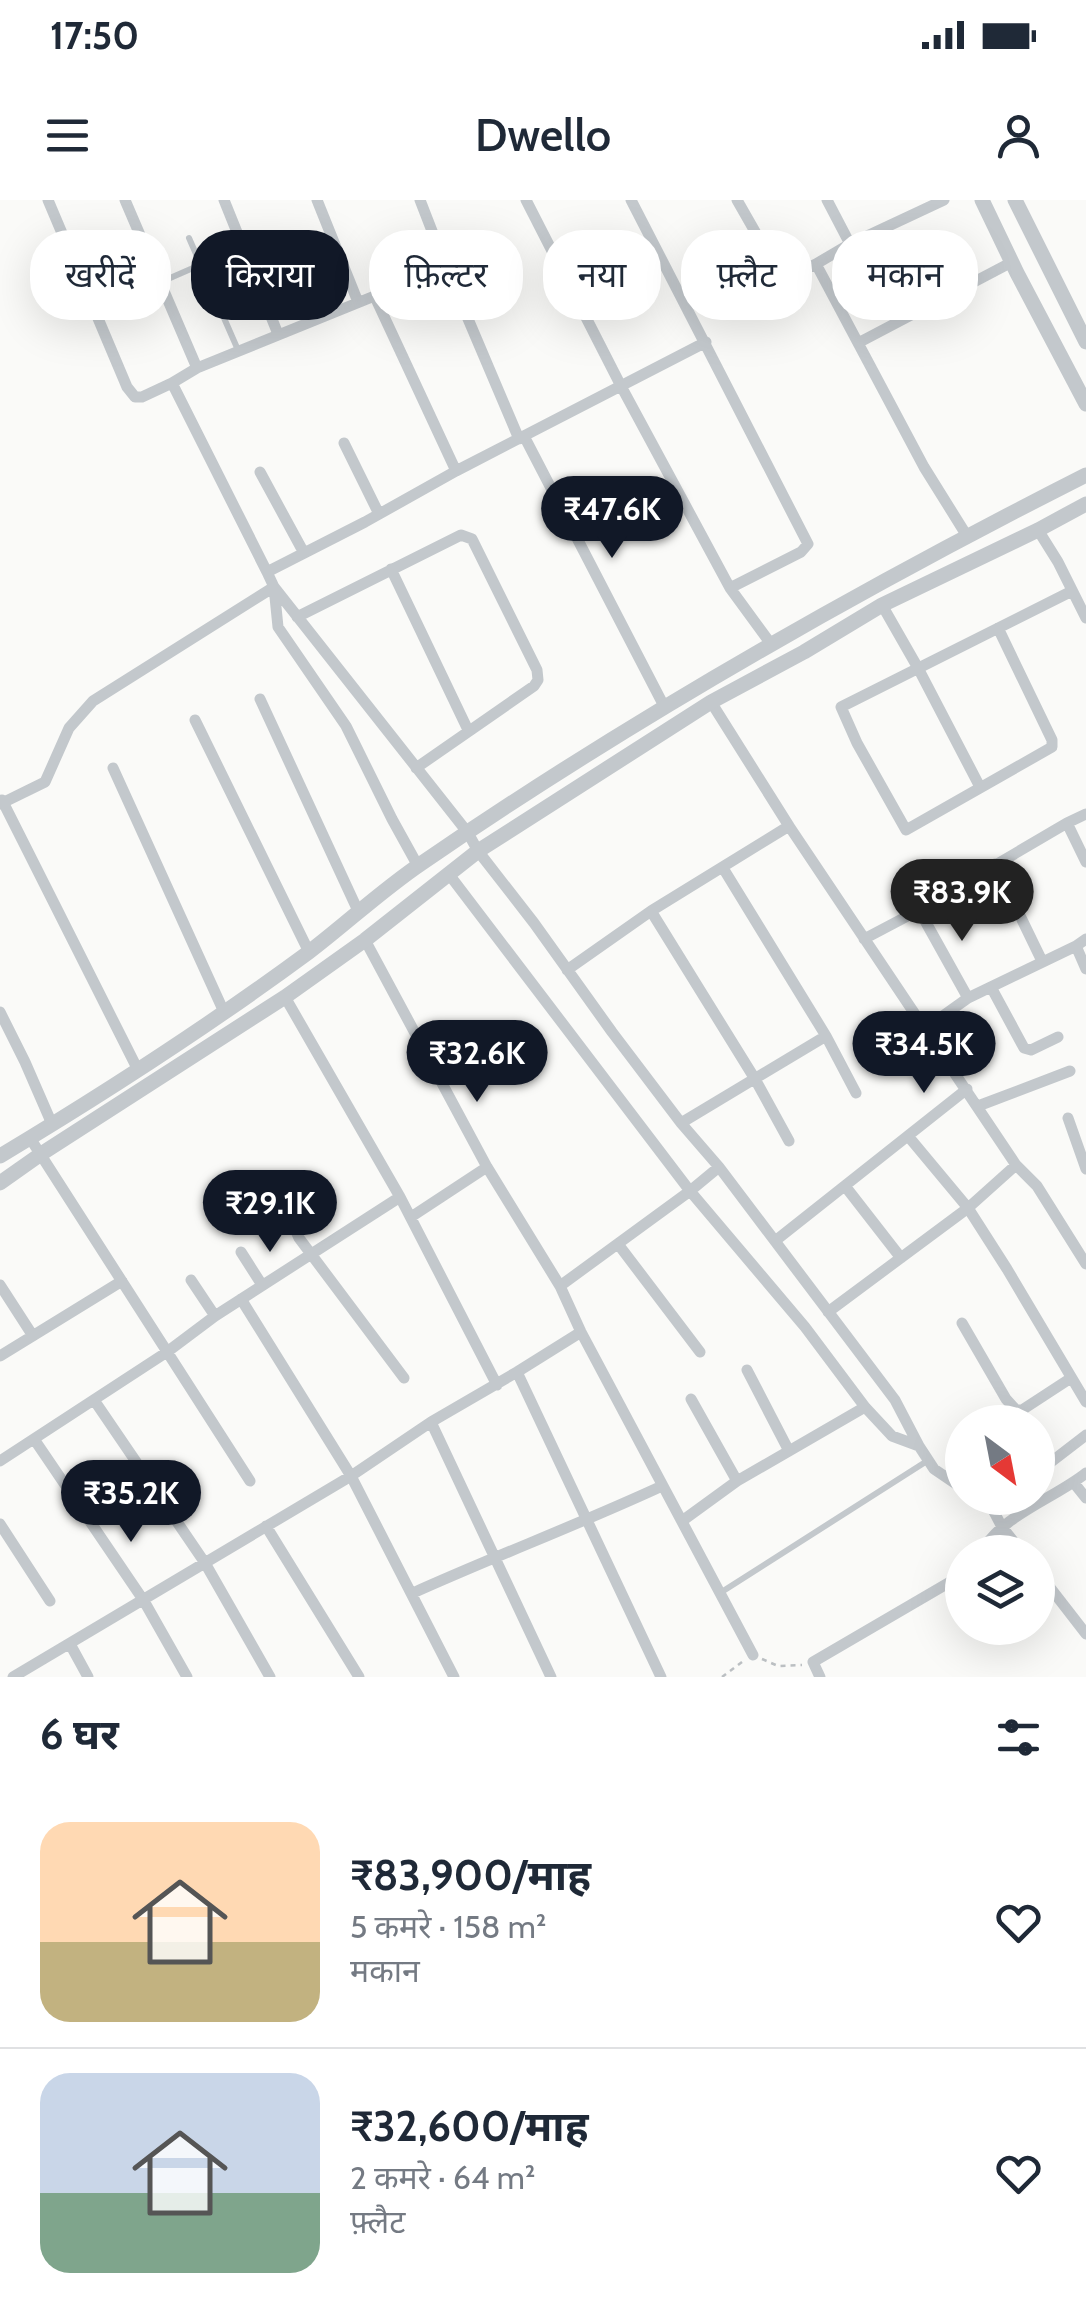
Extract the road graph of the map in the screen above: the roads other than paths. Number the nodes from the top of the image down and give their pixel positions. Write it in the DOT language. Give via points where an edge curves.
graph roads {
  1 [pos="48,200"];
  2 [pos="125,200"];
  3 [pos="224,200"];
  4 [pos="318,200"];
  5 [pos="420,200"];
  6 [pos="526,200"];
  7 [pos="632,200"];
  8 [pos="737,200"];
  9 [pos="827,200"];
  10 [pos="944,200"];
  11 [pos="1014,200"];
  12 [pos="988,202"];
  13 [pos="138,230"];
  14 [pos="236,230"];
  15 [pos="432,230"];
  16 [pos="754,230"];
  17 [pos="843,230"];
  18 [pos="880,230"];
  19 [pos="189,238"];
  20 [pos="191,242"];
  21 [pos="832,255"];
  22 [pos="1012,262"];
  23 [pos="816,264"];
  24 [pos="812,266"];
  25 [pos="369,299"];
  26 [pos="358,302"];
  27 [pos="171,308"];
  28 [pos="225,320"];
  29 [pos="272,320"];
  30 [pos="387,320"];
  31 [pos="470,320"];
  32 [pos="278,334"];
  33 [pos="706,342"];
  34 [pos="1086,342"];
  35 [pos="858,343"];
  36 [pos="238,351"];
  37 [pos="197,368"];
  38 [pos="172,383"];
  39 [pos="621,386"];
  40 [pos="1086,404"];
  41 [pos="522,437"];
  42 [pos="344,442"];
  43 [pos="456,471"];
  44 [pos="260,472"];
  45 [pos="1086,476"];
  46 [pos="1086,504"];
  47 [pos="379,514"];
  48 [pos="1038,530"];
  49 [pos="967,536"];
  50 [pos="304,553"];
  51 [pos="391,569"];
  52 [pos="267,572"];
  53 [pos="274,587"];
  54 [pos="730,588"];
  55 [pos="1072,591"];
  56 [pos="882,605"];
  57 [pos="298,616"];
  58 [pos="1086,618"];
  59 [pos="998,628"];
  60 [pos="771,644"];
  61 [pos="918,668"];
  62 [pos="260,699"];
  63 [pos="711,702"];
  64 [pos="664,706"];
  65 [pos="195,720"];
  66 [pos="468,730"];
  67 [pos="113,768"];
  68 [pos="416,768"];
  69 [pos="980,787"];
  70 [pos="1,801"];
  71 [pos="1086,814"];
  72 [pos="1067,823"];
  73 [pos="788,826"];
  74 [pos="468,833"];
  75 [pos="478,851"];
  76 [pos="1086,862"];
  77 [pos="995,864"];
  78 [pos="418,866"];
  79 [pos="723,868"];
  80 [pos="448,873"];
  81 [pos="650,910"];
  82 [pos="919,910"];
  83 [pos="359,913"];
  84 [pos="366,940"];
  85 [pos="864,940"];
  86 [pos="1081,943"];
  87 [pos="309,952"];
  88 [pos="1042,961"];
  89 [pos="1086,969"];
  90 [pos="567,970"];
  91 [pos="991,986"];
  92 [pos="286,997"];
  93 [pos="968,998"];
  94 [pos="0,1012"];
  95 [pos="224,1012"];
  96 [pos="926,1028"];
  97 [pos="826,1036"];
  98 [pos="1058,1037"];
  99 [pos="137,1068"];
  100 [pos="1070,1071"];
  101 [pos="755,1079"];
  102 [pos="966,1089"];
  103 [pos="856,1093"];
  104 [pos="978,1106"];
  105 [pos="1068,1118"];
  106 [pos="682,1123"];
  107 [pos="52,1124"];
  108 [pos="908,1136"];
  109 [pos="30,1138"];
  110 [pos="789,1141"];
  111 [pos="40,1154"];
  112 [pos="0,1156"];
  113 [pos="1016,1165"];
  114 [pos="487,1168"];
  115 [pos="719,1168"];
  116 [pos="1086,1168"];
  117 [pos="0,1183"];
  118 [pos="845,1186"];
  119 [pos="690,1191"];
  120 [pos="400,1197"];
  121 [pos="968,1208"];
  122 [pos="308,1214"];
  123 [pos="411,1216"];
  124 [pos="776,1241"];
  125 [pos="618,1244"];
  126 [pos="241,1252"];
  127 [pos="311,1254"];
  128 [pos="1084,1255"];
  129 [pos="901,1258"];
  130 [pos="191,1280"];
  131 [pos="122,1281"];
  132 [pos="0,1285"];
  133 [pos="262,1285"];
  134 [pos="560,1286"];
  135 [pos="241,1299"];
  136 [pos="828,1312"];
  137 [pos="215,1316"];
  138 [pos="962,1323"];
  139 [pos="581,1332"];
  140 [pos="33,1336"];
  141 [pos="167,1352"];
  142 [pos="700,1352"];
  143 [pos="0,1356"];
  144 [pos="747,1370"];
  145 [pos="517,1372"];
  146 [pos="404,1378"];
  147 [pos="1072,1378"];
  148 [pos="497,1385"];
  149 [pos="691,1399"];
  150 [pos="94,1400"];
  151 [pos="1086,1402"];
  152 [pos="865,1407"];
  153 [pos="431,1422"];
  154 [pos="1086,1436"];
  155 [pos="34,1439"];
  156 [pos="919,1446"];
  157 [pos="788,1452"];
  158 [pos="1055,1459"];
  159 [pos="928,1460"];
  160 [pos="0,1461"];
  161 [pos="1086,1472"];
  162 [pos="350,1476"];
  163 [pos="945,1476"];
  164 [pos="250,1481"];
  165 [pos="737,1481"];
  166 [pos="1074,1483"];
  167 [pos="662,1486"];
  168 [pos="1086,1498"];
  169 [pos="996,1515"];
  170 [pos="588,1520"];
  171 [pos="682,1521"];
  172 [pos="0,1524"];
  173 [pos="266,1526"];
  174 [pos="1002,1527"];
  175 [pos="996,1535"];
  176 [pos="1008,1535"];
  177 [pos="496,1556"];
  178 [pos="205,1564"];
  179 [pos="945,1584"];
  180 [pos="720,1592"];
  181 [pos="412,1593"];
  182 [pos="1055,1594"];
  183 [pos="50,1601"];
  184 [pos="144,1601"];
  185 [pos="1086,1634"];
  186 [pos="70,1644"];
  187 [pos="753,1654"];
  188 [pos="14,1677"];
  189 [pos="88,1677"];
  190 [pos="187,1677"];
  191 [pos="270,1677"];
  192 [pos="359,1677"];
  193 [pos="454,1677"];
  194 [pos="551,1677"];
  195 [pos="661,1677"];
  196 [pos="820,1677"];
  1 -- 38 [label="street" via="130,393 142,396"];
  2 -- 13 [label="street"];
  3 -- 14 [label="street"];
  4 -- 26 [label="street"];
  5 -- 15 [label="street"];
  6 -- 39 [label="street"];
  7 -- 33 [label="street"];
  8 -- 16 [label="street"];
  9 -- 17 [label="street"];
  10 -- 18 [label="street"];
  11 -- 34 [label="street"];
  12 -- 22 [label="street"];
  19 -- 20 [label="lane"];
  21 -- 23 [label="street"];
  22 -- 35 [label="street"];
  22 -- 40 [label="street"];
  23 -- 24 [label="street"];
  23 -- 35 [label="street"];
  25 -- 26 [label="street"];
  26 -- 32 [label="street"];
  27 -- 37 [label="street"];
  28 -- 36 [label="lane"];
  29 -- 32 [label="street"];
  30 -- 43 [label="street"];
  31 -- 41 [label="street"];
  32 -- 36 [label="street"];
  33 -- 39 [label="street"];
  33 -- 54 [label="street" via="808,544"];
  35 -- 49 [label="street"];
  36 -- 37 [label="street"];
  37 -- 38 [label="street"];
  38 -- 52 [label="street"];
  39 -- 41 [label="street"];
  39 -- 54 [label="street"];
  41 -- 43 [label="street"];
  41 -- 64 [label="street"];
  42 -- 47 [label="street"];
  43 -- 47 [label="street"];
  44 -- 50 [label="street"];
  45 -- 49 [label="street"];
  46 -- 48 [label="street"];
  47 -- 50 [label="street"];
  48 -- 55 [label="street"];
  48 -- 56 [label="street"];
  49 -- 60 [label="street"];
  50 -- 52 [label="street"];
  51 -- 57 [label="street"];
  51 -- 66 [label="street"];
  51 -- 66 [label="street" via="468,536 537,670 534,686"];
  52 -- 53 [label="street"];
  53 -- 57 [label="street"];
  53 -- 70 [label="street" via="93,701 69,728 44,782"];
  53 -- 78 [label="street" via="278,627 346,726"];
  54 -- 60 [label="street"];
  55 -- 58 [label="street"];
  55 -- 59 [label="street"];
  56 -- 61 [label="street"];
  56 -- 63 [label="street"];
  57 -- 68 [label="street"];
  59 -- 61 [label="street"];
  59 -- 69 [label="street" via="1052,747"];
  60 -- 64 [label="street"];
  61 -- 69 [label="street"];
  61 -- 69 [label="street" via="841,708 857,743 906,830"];
  62 -- 83 [label="street"];
  63 -- 73 [label="street"];
  63 -- 75 [label="street"];
  64 -- 74 [label="street"];
  65 -- 87 [label="street"];
  66 -- 68 [label="street"];
  67 -- 95 [label="street"];
  68 -- 74 [label="street"];
  70 -- 99 [label="street"];
  71 -- 72 [label="street"];
  72 -- 76 [label="street"];
  72 -- 77 [label="street"];
  73 -- 79 [label="street"];
  73 -- 85 [label="street"];
  74 -- 75 [label="street"];
  74 -- 78 [label="street"];
  75 -- 80 [label="street"];
  75 -- 90 [label="street"];
  77 -- 82 [label="street"];
  77 -- 88 [label="street"];
  78 -- 83 [label="street"];
  79 -- 81 [label="street"];
  79 -- 97 [label="street"];
  80 -- 84 [label="street"];
  80 -- 119 [label="street"];
  81 -- 90 [label="street"];
  81 -- 101 [label="street"];
  82 -- 85 [label="street"];
  82 -- 93 [label="street"];
  83 -- 87 [label="street"];
  84 -- 92 [label="street"];
  84 -- 114 [label="street"];
  85 -- 96 [label="street"];
  86 -- 88 [label="street"];
  86 -- 89 [label="street"];
  87 -- 95 [label="street"];
  88 -- 91 [label="street"];
  90 -- 106 [label="street"];
  91 -- 93 [label="street"];
  91 -- 98 [label="street" via="1024,1048"];
  92 -- 111 [label="street"];
  92 -- 120 [label="street"];
  93 -- 96 [label="street"];
  94 -- 107 [label="street"];
  95 -- 99 [label="street"];
  96 -- 102 [label="street"];
  97 -- 101 [label="street"];
  97 -- 103 [label="street"];
  99 -- 107 [label="street"];
  100 -- 104 [label="street"];
  101 -- 106 [label="street"];
  101 -- 110 [label="street"];
  102 -- 104 [label="street"];
  102 -- 108 [label="street"];
  104 -- 113 [label="street"];
  105 -- 116 [label="street"];
  106 -- 115 [label="street"];
  107 -- 109 [label="street"];
  108 -- 118 [label="street"];
  108 -- 121 [label="street"];
  109 -- 111 [label="street"];
  109 -- 112 [label="street"];
  111 -- 117 [label="street"];
  111 -- 131 [label="street"];
  113 -- 121 [label="street"];
  113 -- 128 [label="street"];
  114 -- 123 [label="street"];
  114 -- 134 [label="street"];
  115 -- 119 [label="street"];
  115 -- 124 [label="street"];
  118 -- 124 [label="street"];
  118 -- 129 [label="street"];
  119 -- 125 [label="street"];
  119 -- 152 [label="street"];
  120 -- 123 [label="street"];
  120 -- 127 [label="street"];
  121 -- 129 [label="street"];
  121 -- 147 [label="street"];
  122 -- 127 [label="street" via="294,1227"];
  123 -- 148 [label="street"];
  124 -- 136 [label="street"];
  125 -- 134 [label="street"];
  125 -- 142 [label="street"];
  126 -- 133 [label="street"];
  127 -- 133 [label="street"];
  127 -- 146 [label="street"];
  129 -- 136 [label="street"];
  130 -- 137 [label="street"];
  131 -- 140 [label="street"];
  131 -- 141 [label="street"];
  132 -- 140 [label="street"];
  133 -- 135 [label="street"];
  134 -- 139 [label="street"];
  135 -- 137 [label="street"];
  135 -- 162 [label="street"];
  136 -- 156 [label="street" via="896,1400"];
  137 -- 141 [label="street"];
  138 -- 147 [label="street" via="1016,1410"];
  139 -- 145 [label="street"];
  139 -- 167 [label="street"];
  140 -- 143 [label="street"];
  141 -- 150 [label="street"];
  141 -- 164 [label="street"];
  144 -- 157 [label="street"];
  145 -- 148 [label="street"];
  145 -- 170 [label="street"];
  147 -- 151 [label="street"];
  148 -- 153 [label="street"];
  149 -- 165 [label="street"];
  150 -- 155 [label="street"];
  150 -- 178 [label="street"];
  152 -- 156 [label="street" via="892,1436"];
  152 -- 157 [label="street"];
  153 -- 162 [label="street"];
  153 -- 177 [label="street"];
  154 -- 158 [label="street"];
  155 -- 160 [label="street"];
  155 -- 184 [label="street"];
  156 -- 159 [label="street"];
  157 -- 165 [label="street"];
  159 -- 163 [label="street"];
  159 -- 180 [label="lane"];
  161 -- 166 [label="street"];
  162 -- 173 [label="street"];
  162 -- 181 [label="street"];
  165 -- 171 [label="street"];
  166 -- 168 [label="street"];
  166 -- 174 [label="street"];
  167 -- 170 [label="street"];
  167 -- 171 [label="street"];
  169 -- 174 [label="street"];
  170 -- 177 [label="street"];
  170 -- 195 [label="street"];
  171 -- 180 [label="street"];
  172 -- 183 [label="street"];
  173 -- 178 [label="street"];
  173 -- 192 [label="street"];
  174 -- 175 [label="street"];
  174 -- 176 [label="street"];
  177 -- 181 [label="street"];
  177 -- 194 [label="street"];
  178 -- 184 [label="street"];
  178 -- 191 [label="street"];
  179 -- 196 [label="street" via="814,1662"];
  180 -- 187 [label="street"];
  181 -- 193 [label="street"];
  182 -- 185 [label="street"];
  184 -- 186 [label="street"];
  184 -- 190 [label="street"];
  186 -- 188 [label="street"];
  186 -- 189 [label="street"];
}
